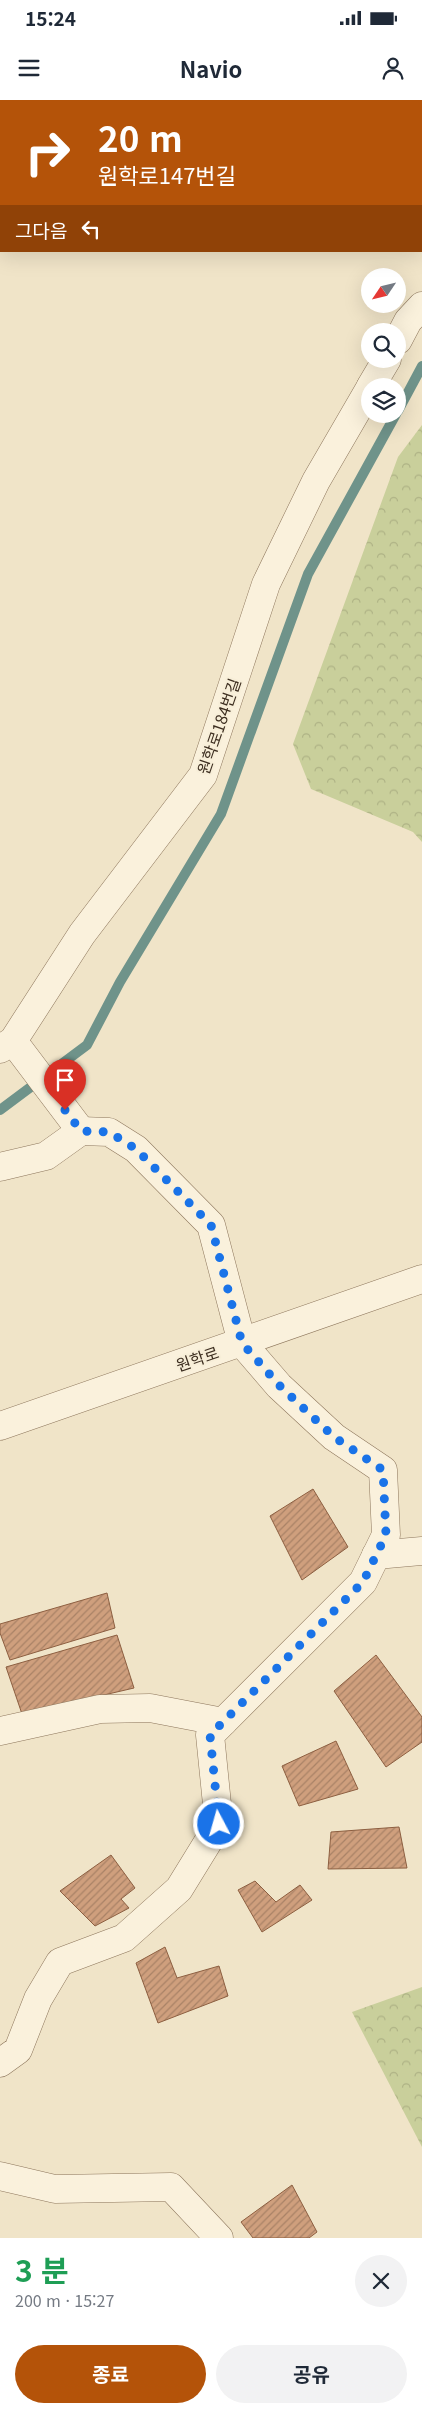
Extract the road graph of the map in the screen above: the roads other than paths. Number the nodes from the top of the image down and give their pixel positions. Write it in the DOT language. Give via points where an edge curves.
graph roads {
  1 [pos="422,306"];
  2 [pos="406,325"];
  3 [pos="361,403"];
  4 [pos="14,1050"];
  5 [pos="81,1131"];
  6 [pos="0,1167"];
  7 [pos="422,1279"];
  8 [pos="242,1343"];
  9 [pos="0,1426"];
  10 [pos="422,1552"];
  11 [pos="376,1555"];
  12 [pos="223,1722"];
  13 [pos="0,1731"];
  14 [pos="0,2063"];
  15 [pos="0,2176"];
  16 [pos="219,2238"];
  1 -- 2 [label="street"];
  3 -- 4 [label="street, 원학로184번길" via="316,481 266,584 203,775 82,934"];
  4 -- 5 [label="street"];
  5 -- 6 [label="street" via="46,1156"];
  5 -- 8 [label="street" via="109,1132 136,1149 211,1225"];
  7 -- 8 [label="street, 원학로"];
  8 -- 9 [label="street, 원학로"];
  8 -- 11 [label="street" via="280,1386 334,1437 383,1470 386,1535"];
  10 -- 11 [label="street"];
  11 -- 12 [label="street" via="363,1582"];
  12 -- 13 [label="street" via="150,1708 100,1709"];
  12 -- 14 [label="street" via="210,1735 219,1824 180,1889 124,1938 60,1962 38,1999 18,2050"];
  15 -- 16 [label="street" via="55,2189 171,2187"];
}
